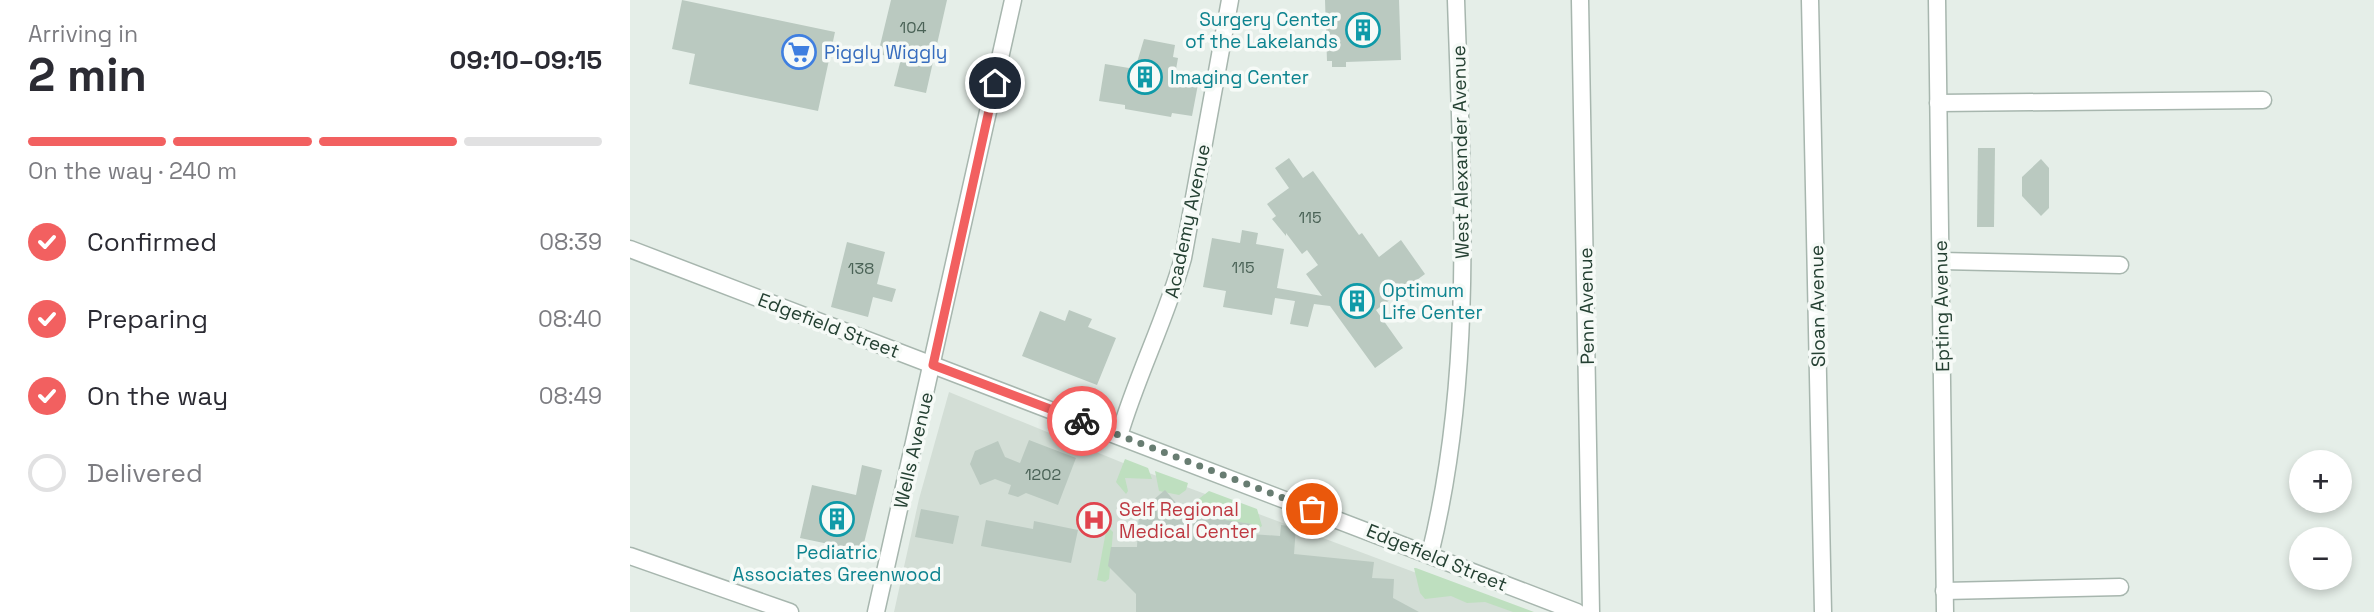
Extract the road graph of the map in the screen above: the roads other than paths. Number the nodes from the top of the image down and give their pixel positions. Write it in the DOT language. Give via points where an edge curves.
graph roads {
  1 [pos="1013,0"];
  2 [pos="1230,0"];
  3 [pos="1457,0"];
  4 [pos="1580,0"];
  5 [pos="1810,0"];
  6 [pos="1937,0"];
  7 [pos="2263,100"];
  8 [pos="1938,103"];
  9 [pos="630,249"];
  10 [pos="1941,261"];
  11 [pos="2120,265"];
  12 [pos="933,365"];
  13 [pos="1119,436"];
  14 [pos="1430,554"];
  15 [pos="630,556"];
  16 [pos="2120,587"];
  17 [pos="1944,591"];
  18 [pos="790,612"];
  19 [pos="876,612"];
  20 [pos="1577,612"];
  21 [pos="1591,612"];
  22 [pos="1823,612"];
  23 [pos="1945,612"];
  1 -- 12 [label="street, Wells Avenue"];
  2 -- 13 [label="street, Academy Avenue" via="1183,258 1172,299"];
  3 -- 14 [label="street, West Alexander Avenue" via="1464,226 1461,319 1454,434"];
  4 -- 21 [label="street, Penn Avenue"];
  5 -- 22 [label="street, Sloan Avenue"];
  6 -- 8 [label="street, Epting Avenue"];
  7 -- 8 [label="street"];
  8 -- 10 [label="street, Epting Avenue"];
  9 -- 12 [label="street, Edgefield Street"];
  10 -- 11 [label="street"];
  10 -- 17 [label="street, Epting Avenue"];
  12 -- 13 [label="street, Edgefield Street"];
  12 -- 19 [label="street, Wells Avenue"];
  13 -- 14 [label="street, Edgefield Street"];
  14 -- 20 [label="street, Edgefield Street"];
  15 -- 18 [label="street"];
  16 -- 17 [label="street"];
  17 -- 23 [label="street, Epting Avenue"];
}
